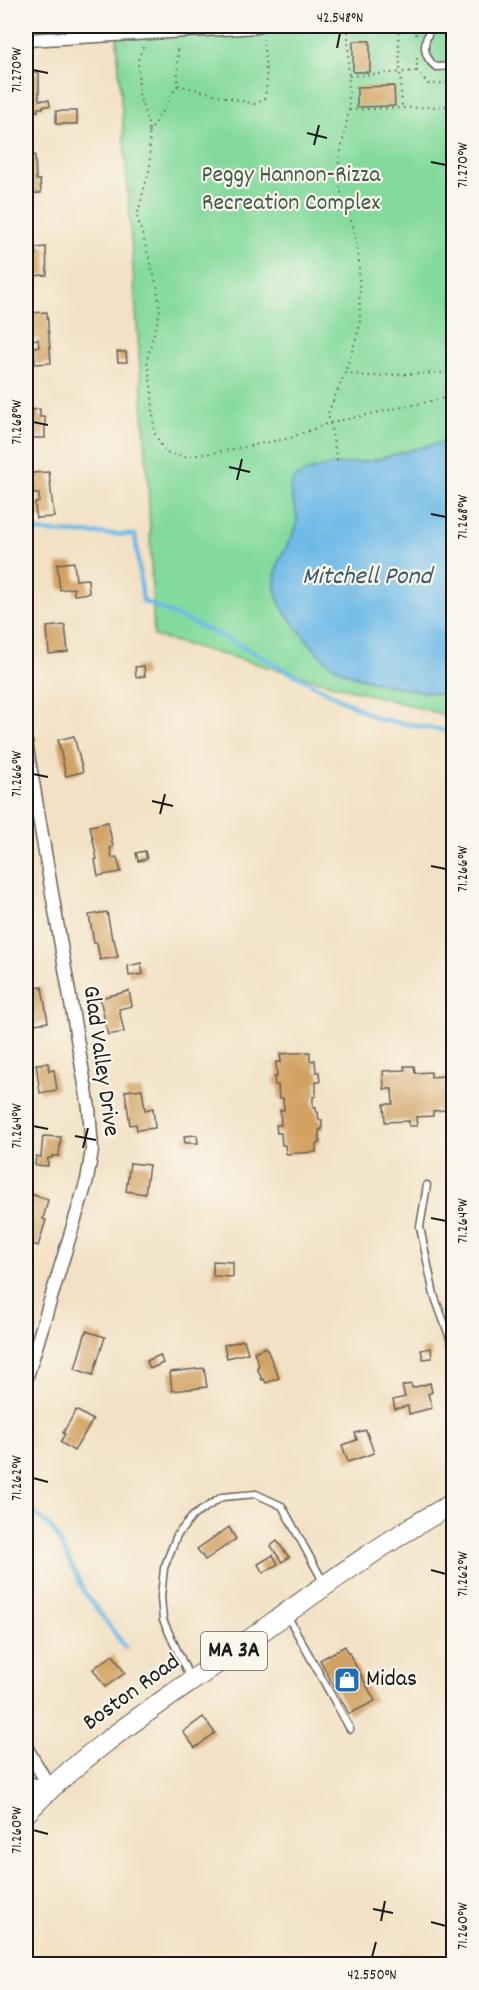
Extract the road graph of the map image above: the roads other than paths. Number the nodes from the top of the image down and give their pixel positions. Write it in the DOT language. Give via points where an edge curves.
graph roads {
  1 [pos="432,26"];
  2 [pos="260,32"];
  3 [pos="26,40"];
  4 [pos="453,66"];
  5 [pos="26,742"];
  6 [pos="427,1185"];
  7 [pos="453,1349"];
  8 [pos="26,1380"];
  9 [pos="453,1503"];
  10 [pos="325,1586"];
  11 [pos="286,1614"];
  12 [pos="191,1681"];
  13 [pos="350,1729"];
  14 [pos="26,1747"];
  15 [pos="26,1785"];
  16 [pos="50,1788"];
  17 [pos="26,1813"];
  1 -- 4 [label="lane" via="424,47 427,60 436,67"];
  2 -- 3 [label="street"];
  5 -- 8 [label="street, Glad Valley Drive" via="87,1099 92,1150 81,1201"];
  6 -- 7 [label="lane" via="420,1227 434,1295"];
  9 -- 10 [label="main road, Boston Road / MA 3A"];
  10 -- 11 [label="main road, Boston Road / MA 3A"];
  10 -- 12 [label="lane" via="282,1506 256,1494 222,1497 193,1516 177,1535 164,1568 161,1597 163,1620"];
  11 -- 12 [label="main road, Boston Road / MA 3A"];
  11 -- 13 [label="lane"];
  12 -- 16 [label="main road, Boston Road / MA 3A"];
  14 -- 16 [label="street"];
  15 -- 16 [label="street"];
  16 -- 17 [label="main road, Boston Road / MA 3A"];
}
